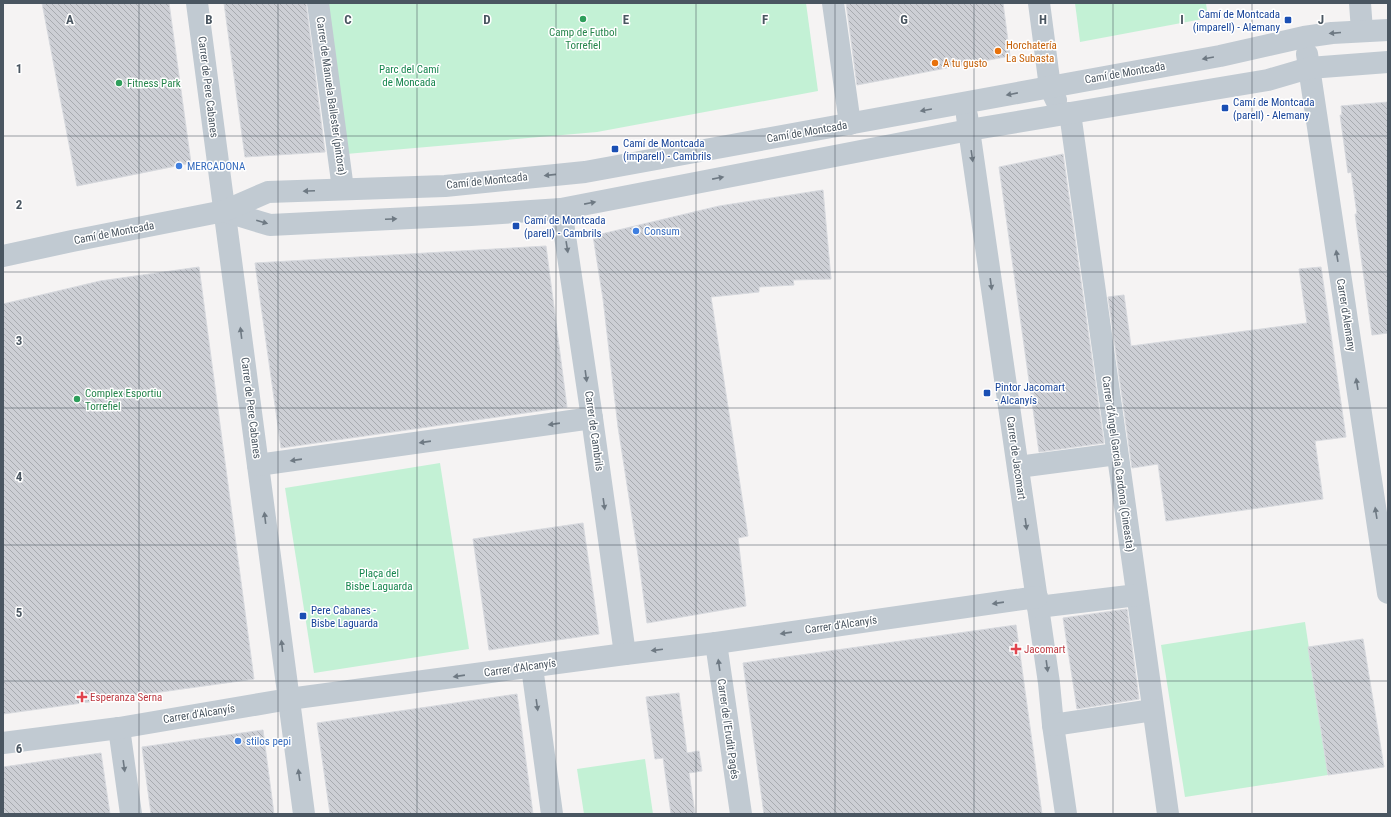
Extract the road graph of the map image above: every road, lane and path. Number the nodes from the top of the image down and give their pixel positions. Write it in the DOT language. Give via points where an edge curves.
graph roads {
  1 [pos="197,3"];
  2 [pos="318,3"];
  3 [pos="833,3"];
  4 [pos="1039,3"];
  5 [pos="1360,3"];
  6 [pos="1388,30"];
  7 [pos="1362,31"];
  8 [pos="1304,37"];
  9 [pos="1388,62"];
  10 [pos="1309,68"];
  11 [pos="1050,87"];
  12 [pos="965,103"];
  13 [pos="1066,114"];
  14 [pos="850,124"];
  15 [pos="969,130"];
  16 [pos="343,190"];
  17 [pos="561,209"];
  18 [pos="224,211"];
  19 [pos="3,256"];
  20 [pos="592,418"];
  21 [pos="1117,454"];
  22 [pos="258,465"];
  23 [pos="1018,467"];
  24 [pos="1384,535"];
  25 [pos="1388,593"];
  26 [pos="1137,595"];
  27 [pos="1037,602"];
  28 [pos="716,643"];
  29 [pos="625,654"];
  30 [pos="532,667"];
  31 [pos="289,699"];
  32 [pos="1153,710"];
  33 [pos="1053,725"];
  34 [pos="119,728"];
  35 [pos="3,743"];
  36 [pos="131,814"];
  37 [pos="304,814"];
  38 [pos="552,814"];
  39 [pos="741,814"];
  40 [pos="1066,814"];
  41 [pos="1168,814"];
  1 -- 18 [label="street, Carrer de Pere Cabanes"];
  2 -- 16 [label="street, Carrer de Manuela Ballester (pintora)"];
  3 -- 14 [label="street"];
  4 -- 11 [label="street, Carrer d'Ángel García Cardona (Cineasta)"];
  5 -- 7 [label="street"];
  6 -- 7 [label="street, Camí de Montcada"];
  7 -- 8 [label="street, Camí de Montcada, one-way"];
  8 -- 10 [label="street, Carrer d'Alemany"];
  8 -- 11 [label="street, Camí de Montcada, one-way" via="1220,56"];
  9 -- 10 [label="street, Camí de Montcada"];
  10 -- 13 [label="street, Camí de Montcada" via="1268,80"];
  24 -- 10 [label="street, Carrer d'Alemany, one-way"];
  11 -- 12 [label="street, Camí de Montcada, one-way"];
  11 -- 13 [label="street, Carrer d'Ángel García Cardona (Cineasta)"];
  12 -- 14 [label="street, Camí de Montcada, one-way"];
  12 -- 15 [label="street, Carrer de Jacomart"];
  13 -- 15 [label="street, Camí de Montcada"];
  13 -- 21 [label="street, Carrer d'Ángel García Cardona (Cineasta)"];
  14 -- 16 [label="street, Camí de Montcada, one-way" via="585,172 445,186"];
  17 -- 15 [label="street, Camí de Montcada, one-way"];
  15 -- 23 [label="street, Carrer de Jacomart, one-way"];
  16 -- 18 [label="street, Camí de Montcada, one-way" via="268,192"];
  18 -- 17 [label="street, Camí de Montcada, one-way" via="270,225"];
  17 -- 20 [label="street, Carrer de Cambrils, one-way"];
  18 -- 19 [label="street, Camí de Montcada"];
  22 -- 18 [label="street, Carrer de Pere Cabanes, one-way"];
  20 -- 22 [label="street, one-way"];
  20 -- 29 [label="street, Carrer de Cambrils, one-way"];
  21 -- 23 [label="street"];
  21 -- 26 [label="street, Carrer d'Ángel García Cardona (Cineasta)"];
  31 -- 22 [label="street, Carrer de Pere Cabanes, one-way"];
  23 -- 27 [label="street, Carrer de Jacomart, one-way"];
  24 -- 25 [label="street, Carrer d'Alemany"];
  26 -- 27 [label="street, Carrer d'Alcanyís"];
  26 -- 32 [label="street, Carrer d'Ángel García Cardona (Cineasta)"];
  27 -- 28 [label="street, Carrer d'Alcanyís, one-way"];
  27 -- 33 [label="street, Carrer de Jacomart, one-way"];
  28 -- 29 [label="street, Carrer d'Alcanyís, one-way"];
  39 -- 28 [label="street, Carrer de l'Erudit Pagés, one-way"];
  29 -- 30 [label="street, Carrer d'Alcanyís"];
  30 -- 31 [label="street, Carrer d'Alcanyís, one-way"];
  30 -- 38 [label="street, one-way"];
  31 -- 34 [label="street, Carrer d'Alcanyís"];
  37 -- 31 [label="street, Carrer de Pere Cabanes, one-way"];
  32 -- 33 [label="street"];
  32 -- 41 [label="street, Carrer d'Ángel García Cardona (Cineasta)"];
  33 -- 40 [label="street, Carrer de Jacomart"];
  34 -- 35 [label="street, Carrer d'Alcanyís"];
  34 -- 36 [label="street, one-way"];
}
